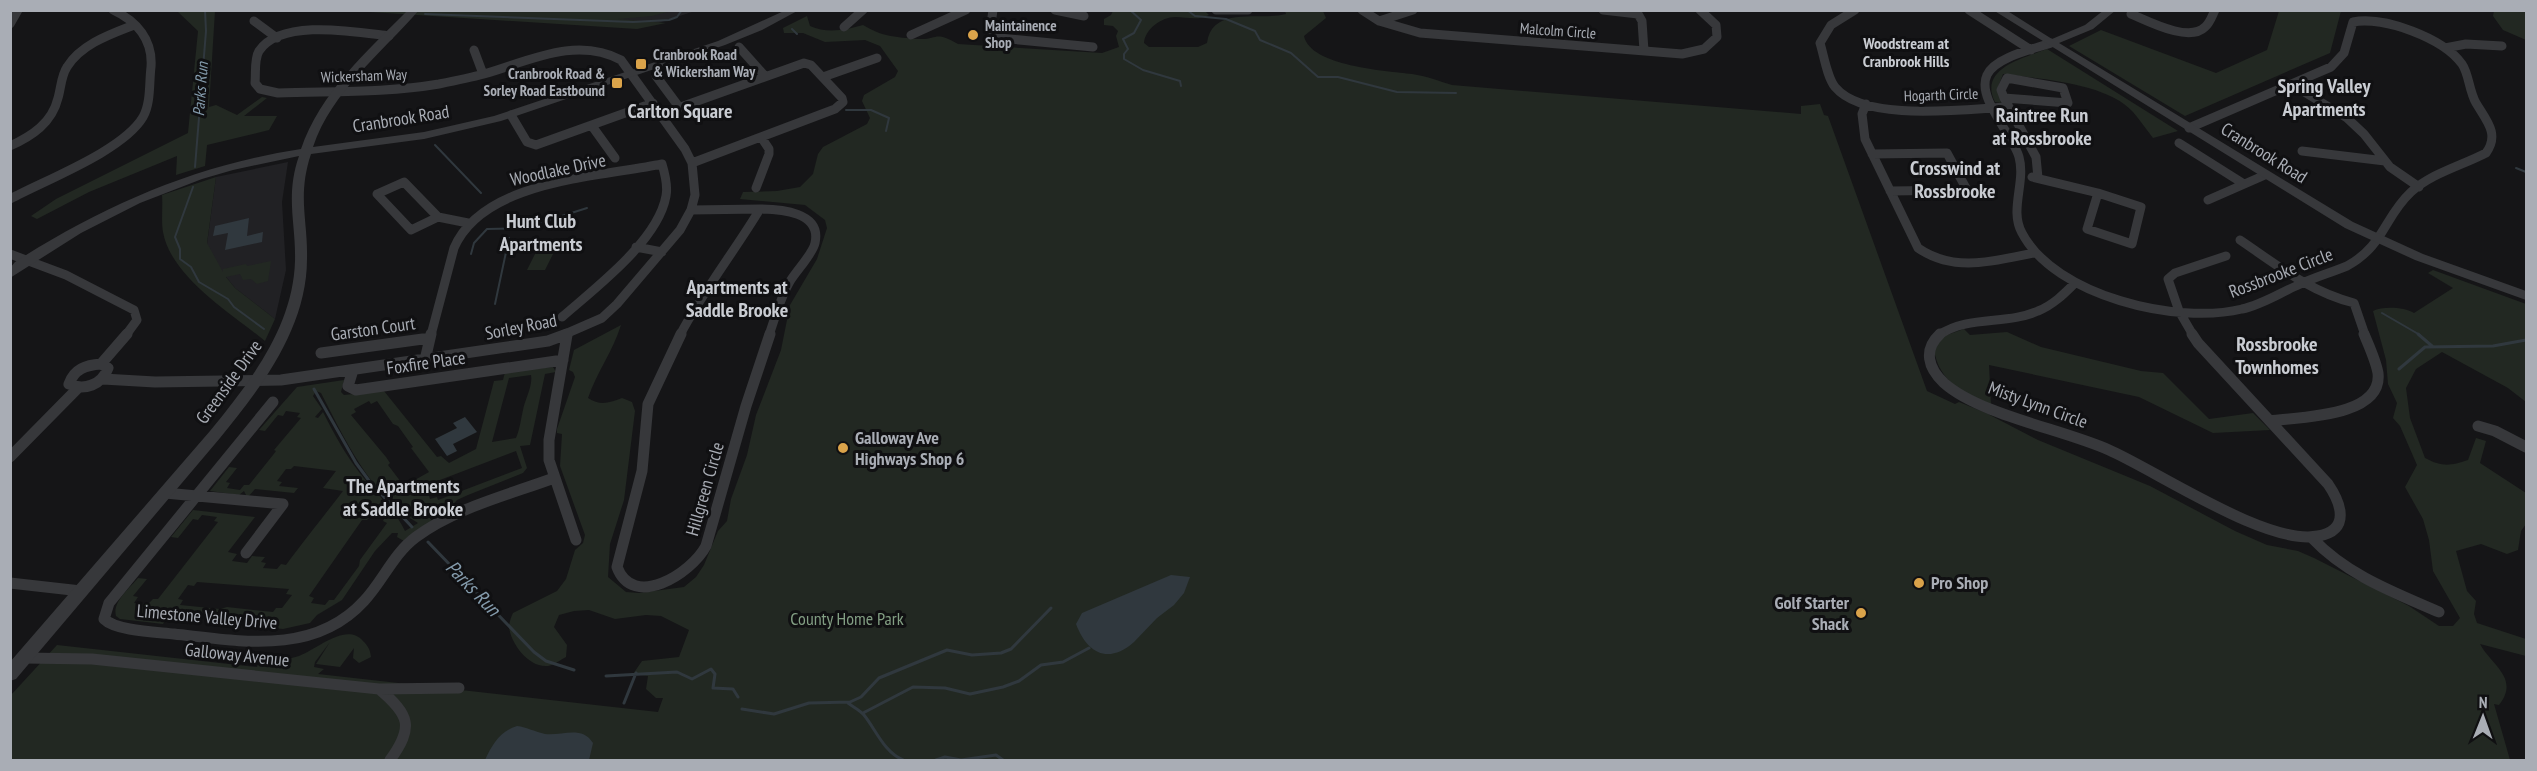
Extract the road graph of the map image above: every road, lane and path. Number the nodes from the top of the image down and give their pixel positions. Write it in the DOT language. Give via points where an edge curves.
graph roads {
  1 [pos="18,10"];
  2 [pos="114,10"];
  3 [pos="414,10"];
  4 [pos="794,10"];
  5 [pos="863,10"];
  6 [pos="966,10"];
  7 [pos="993,10"];
  8 [pos="1054,10"];
  9 [pos="1216,10"];
  10 [pos="1248,10"];
  11 [pos="1362,10"];
  12 [pos="1413,10"];
  13 [pos="1603,10"];
  14 [pos="1700,10"];
  15 [pos="1855,10"];
  16 [pos="1969,10"];
  17 [pos="1998,10"];
  18 [pos="2111,10"];
  19 [pos="2214,10"];
  20 [pos="2131,15"];
  21 [pos="1084,16"];
  22 [pos="254,21"];
  23 [pos="1379,21"];
  24 [pos="10,24"];
  25 [pos="134,25"];
  26 [pos="844,27"];
  27 [pos="911,35"];
  28 [pos="389,36"];
  29 [pos="277,38"];
  30 [pos="2051,43"];
  31 [pos="2502,46"];
  32 [pos="739,47"];
  33 [pos="1093,47"];
  34 [pos="2445,48"];
  35 [pos="474,50"];
  36 [pos="2031,50"];
  37 [pos="1644,51"];
  38 [pos="877,58"];
  39 [pos="483,74"];
  40 [pos="631,74"];
  41 [pos="656,76"];
  42 [pos="765,76"];
  43 [pos="823,77"];
  44 [pos="2291,84"];
  45 [pos="338,91"];
  46 [pos="2006,102"];
  47 [pos="653,103"];
  48 [pos="1866,104"];
  49 [pos="680,107"];
  50 [pos="1992,107"];
  51 [pos="661,114"];
  52 [pos="511,115"];
  53 [pos="592,126"];
  54 [pos="2189,128"];
  55 [pos="761,137"];
  56 [pos="2179,143"];
  57 [pos="10,146"];
  58 [pos="2302,151"];
  59 [pos="305,152"];
  60 [pos="1872,154"];
  61 [pos="615,158"];
  62 [pos="2385,161"];
  63 [pos="692,163"];
  64 [pos="2023,175"];
  65 [pos="2265,175"];
  66 [pos="2038,178"];
  67 [pos="2244,184"];
  68 [pos="2419,187"];
  69 [pos="756,188"];
  70 [pos="1890,191"];
  71 [pos="2097,193"];
  72 [pos="10,199"];
  73 [pos="2208,200"];
  74 [pos="760,209"];
  75 [pos="691,210"];
  76 [pos="438,217"];
  77 [pos="468,223"];
  78 [pos="2240,240"];
  79 [pos="2378,240"];
  80 [pos="636,247"];
  81 [pos="662,252"];
  82 [pos="2034,253"];
  83 [pos="10,254"];
  84 [pos="2226,256"];
  85 [pos="17,266"];
  86 [pos="2305,282"];
  87 [pos="2075,283"];
  88 [pos="2526,296"];
  89 [pos="2179,311"];
  90 [pos="562,317"];
  91 [pos="567,335"];
  92 [pos="430,338"];
  93 [pos="321,353"];
  94 [pos="425,360"];
  95 [pos="563,360"];
  96 [pos="101,364"];
  97 [pos="353,370"];
  98 [pos="103,379"];
  99 [pos="257,381"];
  100 [pos="78,388"];
  101 [pos="273,402"];
  102 [pos="2270,421"];
  103 [pos="2478,426"];
  104 [pos="2526,447"];
  105 [pos="10,457"];
  106 [pos="554,478"];
  107 [pos="165,493"];
  108 [pos="197,496"];
  109 [pos="2312,538"];
  110 [pos="576,540"];
  111 [pos="246,553"];
  112 [pos="10,583"];
  113 [pos="81,591"];
  114 [pos="2439,612"];
  115 [pos="17,657"];
  116 [pos="10,674"];
  117 [pos="459,688"];
  118 [pos="379,689"];
  119 [pos="390,760"];
  1 -- 24 [label="street"];
  2 -- 25 [label="street"];
  3 -- 28 [label="street, Greenside Drive"];
  4 -- 40 [label="street, Cranbrook Road" via="744,34"];
  5 -- 26 [label="street"];
  6 -- 27 [label="street"];
  7 -- 33 [label="street" via="990,31 999,38"];
  8 -- 21 [label="street"];
  9 -- 10 [label="street"];
  11 -- 23 [label="street, Malcolm Circle"];
  12 -- 23 [label="street"];
  13 -- 37 [label="street" via="1638,14"];
  14 -- 37 [label="street, Malcolm Circle" via="1716,25 1717,37 1710,46 1690,53"];
  15 -- 48 [label="street, Hogarth Circle" via="1831,25 1822,36 1820,48 1833,86 1848,99"];
  16 -- 36 [label="street"];
  17 -- 30 [label="street, Cranbrook Road"];
  18 -- 30 [label="street" via="2089,27"];
  19 -- 20 [label="street" via="2205,27 2193,32"];
  22 -- 29 [label="street"];
  23 -- 37 [label="street, Malcolm Circle" via="1420,33"];
  25 -- 57 [label="street" via="94,43 74,58 63,75 54,114 40,129"];
  25 -- 72 [label="street" via="148,38 152,52 141,120 106,149"];
  28 -- 29 [label="street" via="307,30"];
  28 -- 45 [label="street, Greenside Drive"];
  29 -- 45 [label="street, Wickersham Way" via="258,54 255,83 260,89 278,93"];
  30 -- 36 [label="street, Rossbrooke Circle"];
  30 -- 54 [label="street, Cranbrook Road"];
  31 -- 34 [label="street" via="2466,44"];
  32 -- 42 [label="street"];
  34 -- 44 [label="street" via="2388,24 2358,20 2353,22 2341,61"];
  34 -- 68 [label="street, Rossbrooke Circle" via="2464,67 2468,88 2493,131 2492,147"];
  35 -- 39 [label="street"];
  36 -- 50 [label="street, Rossbrooke Circle" via="2004,61 1988,73 1985,87"];
  38 -- 43 [label="street"];
  39 -- 40 [label="street, Wickersham Way" via="544,54 585,49 615,55"];
  39 -- 45 [label="street, Wickersham Way" via="415,87"];
  40 -- 47 [label="street, Sorley Road"];
  40 -- 52 [label="street, Cranbrook Road"];
  41 -- 49 [label="street"];
  42 -- 43 [label="street" via="804,63 812,65"];
  42 -- 49 [label="street"];
  43 -- 55 [label="street" via="842,98 840,106"];
  44 -- 54 [label="street"];
  44 -- 62 [label="street" via="2356,126"];
  45 -- 59 [label="street, Greenside Drive"];
  46 -- 46 [label="street, Hogarth Circle" via="2047,101 2068,103 2063,88 2007,78 2001,90"];
  46 -- 50 [label="street, Hogarth Circle"];
  46 -- 66 [label="street" via="2036,157"];
  47 -- 51 [label="street, Sorley Road"];
  47 -- 53 [label="street"];
  48 -- 50 [label="street, Hogarth Circle" via="1919,112"];
  48 -- 60 [label="street" via="1862,126"];
  49 -- 51 [label="street"];
  50 -- 64 [label="street, Rossbrooke Circle" via="2013,140"];
  51 -- 63 [label="street, Sorley Road"];
  52 -- 53 [label="street" via="531,144"];
  52 -- 59 [label="street, Cranbrook Road" via="445,131"];
  53 -- 61 [label="street"];
  54 -- 65 [label="street, Cranbrook Road"];
  55 -- 63 [label="street"];
  55 -- 69 [label="street" via="769,154"];
  56 -- 67 [label="street"];
  58 -- 62 [label="street"];
  59 -- 85 [label="street, Cranbrook Road" via="226,168 157,191 92,220"];
  59 -- 99 [label="street, Greenside Drive" via="296,194 299,285 287,325"];
  60 -- 70 [label="street"];
  60 -- 70 [label="street" via="1947,153 1967,190"];
  62 -- 68 [label="street"];
  63 -- 75 [label="street, Sorley Road" via="695,195"];
  64 -- 66 [label="street"];
  64 -- 82 [label="street, Rossbrooke Circle" via="2019,225"];
  65 -- 67 [label="street"];
  65 -- 79 [label="street, Cranbrook Road"];
  66 -- 71 [label="street"];
  67 -- 73 [label="street"];
  68 -- 79 [label="street, Rossbrooke Circle" via="2409,194"];
  70 -- 82 [label="street" via="1918,248 1933,259 1961,263"];
  71 -- 71 [label="street" via="2087,229 2132,244 2141,207"];
  74 -- 74 [label="street, Hillgreen Circle" via="697,302 648,404 642,471 617,567 619,576 634,585 669,581 702,553 778,308 815,244 814,229 805,217 789,211"];
  74 -- 75 [label="street, Hillgreen Circle"];
  75 -- 81 [label="street, Sorley Road"];
  76 -- 76 [label="street" via="411,230 377,194 404,182"];
  76 -- 77 [label="street"];
  77 -- 80 [label="street, Woodlake Drive" via="494,204 525,191 662,164 666,180 663,208"];
  77 -- 92 [label="street, Woodlake Drive" via="453,251"];
  78 -- 86 [label="street"];
  79 -- 86 [label="street, Rossbrooke Circle" via="2357,260"];
  79 -- 88 [label="street, Cranbrook Road"];
  80 -- 81 [label="street"];
  80 -- 90 [label="street"];
  81 -- 91 [label="street, Sorley Road" via="602,318"];
  82 -- 87 [label="street, Rossbrooke Circle"];
  83 -- 85 [label="street"];
  84 -- 89 [label="street" via="2170,276"];
  85 -- 96 [label="street" via="66,275 134,310 134,326"];
  86 -- 89 [label="street, Rossbrooke Circle" via="2239,310"];
  86 -- 102 [label="street" via="2354,303 2378,374 2376,388 2368,402 2352,408"];
  87 -- 89 [label="street, Rossbrooke Circle" via="2112,297"];
  87 -- 109 [label="street, Misty Lynn Circle" via="2049,306 2033,314 1940,332 1929,346 1929,363 1934,372 1963,397 2111,451 2271,531"];
  89 -- 102 [label="street" via="2210,357"];
  91 -- 94 [label="street, Sorley Road" via="529,345"];
  91 -- 95 [label="street"];
  92 -- 93 [label="street, Garston Court"];
  92 -- 94 [label="street, Woodlake Drive"];
  94 -- 97 [label="street, Sorley Road"];
  95 -- 97 [label="street, Foxfire Place" via="357,390 348,386"];
  95 -- 106 [label="street" via="549,440"];
  96 -- 98 [label="street" via="108,368"];
  96 -- 100 [label="street" via="87,366 72,375 69,384"];
  97 -- 99 [label="street, Sorley Road"];
  98 -- 99 [label="street, Sorley Road"];
  98 -- 100 [label="street"];
  99 -- 107 [label="street, Greenside Drive"];
  100 -- 105 [label="street"];
  101 -- 108 [label="street, Limestone Valley Drive"];
  102 -- 109 [label="street" via="2318,471 2340,506 2341,519 2335,529"];
  103 -- 104 [label="street"];
  106 -- 108 [label="street, Limestone Valley Drive" via="446,520 417,536 397,555 356,610 309,636 269,643 109,624 104,619 109,603"];
  106 -- 110 [label="street"];
  107 -- 108 [label="street"];
  107 -- 113 [label="street, Greenside Drive"];
  108 -- 111 [label="street" via="283,504"];
  109 -- 114 [label="street" via="2347,569"];
  112 -- 113 [label="street"];
  113 -- 115 [label="street, Greenside Drive"];
  115 -- 116 [label="street, Greenside Drive"];
  115 -- 118 [label="street, Galloway Avenue" via="92,659"];
  117 -- 118 [label="street, Galloway Avenue"];
  118 -- 119 [label="street" via="404,710 408,724"];
}
